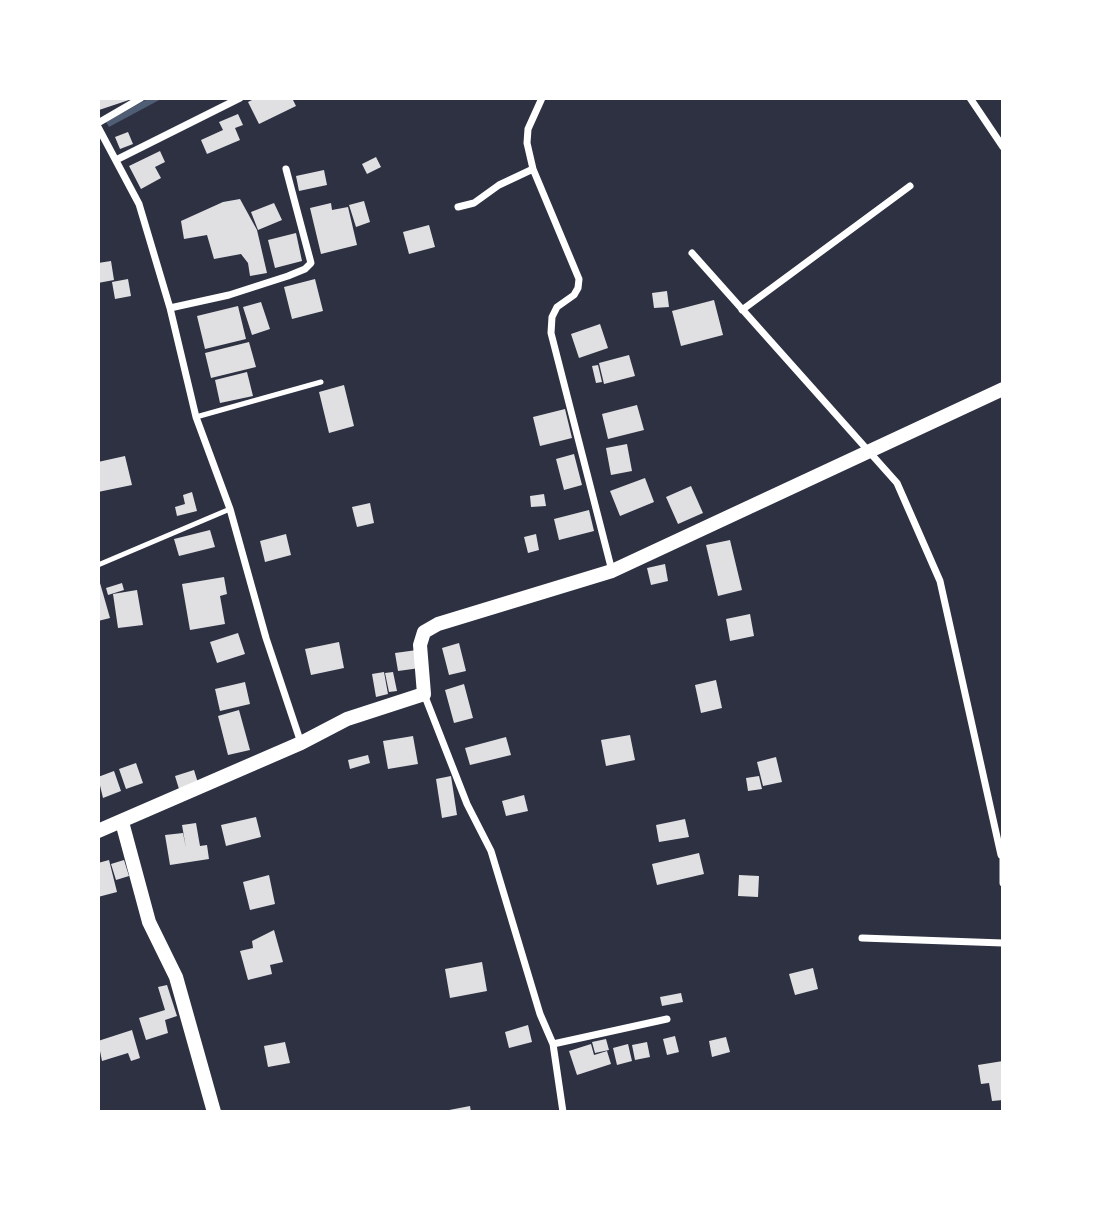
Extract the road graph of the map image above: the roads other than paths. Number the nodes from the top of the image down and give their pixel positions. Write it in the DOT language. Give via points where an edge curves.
graph roads {
  1 [pos="141,98"];
  2 [pos="240,98"];
  3 [pos="542,98"];
  4 [pos="970,98"];
  5 [pos="98,125"];
  6 [pos="1003,147"];
  7 [pos="116,160"];
  8 [pos="286,169"];
  9 [pos="533,169"];
  10 [pos="910,186"];
  11 [pos="458,207"];
  12 [pos="692,253"];
  13 [pos="170,308"];
  14 [pos="742,310"];
  15 [pos="321,382"];
  16 [pos="1003,389"];
  17 [pos="196,417"];
  18 [pos="869,451"];
  19 [pos="230,509"];
  20 [pos="98,565"];
  21 [pos="612,571"];
  22 [pos="424,694"];
  23 [pos="300,743"];
  24 [pos="122,822"];
  25 [pos="98,831"];
  26 [pos="1002,855"];
  27 [pos="1003,883"];
  28 [pos="862,938"];
  29 [pos="1003,943"];
  30 [pos="667,1019"];
  31 [pos="553,1044"];
  32 [pos="214,1112"];
  33 [pos="563,1112"];
  1 -- 5 [label="street"];
  2 -- 7 [label="street"];
  3 -- 9 [label="street" via="528,129"];
  4 -- 6 [label="street"];
  5 -- 7 [label="street"];
  7 -- 13 [label="street" via="139,204"];
  8 -- 13 [label="street" via="311,263 288,276 229,295"];
  9 -- 11 [label="street" via="474,203"];
  9 -- 21 [label="street" via="579,279 574,295 557,307 551,333"];
  10 -- 14 [label="street"];
  12 -- 14 [label="street"];
  13 -- 17 [label="street"];
  14 -- 18 [label="street"];
  15 -- 17 [label="lane"];
  16 -- 18 [label="main road"];
  17 -- 19 [label="street"];
  18 -- 21 [label="main road"];
  18 -- 26 [label="street" via="897,483 940,582"];
  19 -- 20 [label="lane"];
  19 -- 23 [label="street"];
  21 -- 22 [label="main road" via="424,632 420,645"];
  22 -- 23 [label="main road" via="347,719"];
  22 -- 31 [label="street" via="467,804 491,851"];
  23 -- 24 [label="main road"];
  24 -- 25 [label="main road"];
  24 -- 32 [label="main road" via="149,922 176,977"];
  26 -- 27 [label="street"];
  28 -- 29 [label="street"];
  30 -- 31 [label="street"];
  31 -- 33 [label="street"];
}
